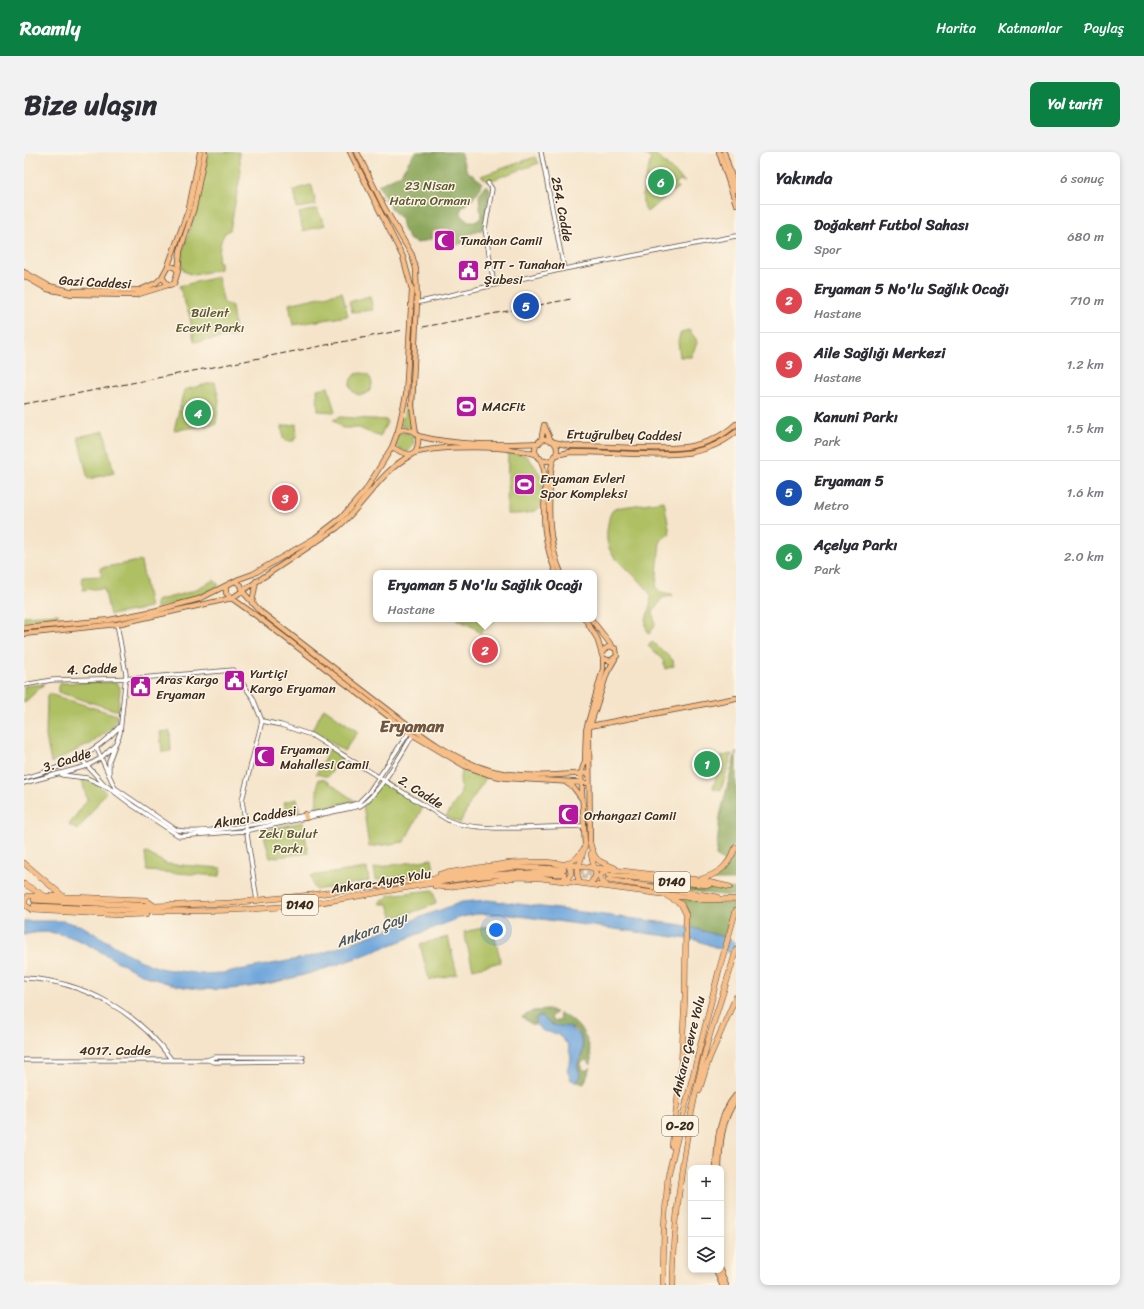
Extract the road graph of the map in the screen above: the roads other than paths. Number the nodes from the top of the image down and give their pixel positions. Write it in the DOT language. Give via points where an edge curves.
graph roads {
  1 [pos="200,152"];
  2 [pos="205,152"];
  3 [pos="350,152"];
  4 [pos="357,152"];
  5 [pos="541,152"];
  6 [pos="719,152"];
  7 [pos="724,152"];
  8 [pos="488,183"];
  9 [pos="736,190"];
  10 [pos="736,204"];
  11 [pos="736,236"];
  12 [pos="408,248"];
  13 [pos="400,251"];
  14 [pos="168,266"];
  15 [pos="564,269"];
  16 [pos="178,271"];
  17 [pos="24,272"];
  18 [pos="24,276"];
  19 [pos="162,277"];
  20 [pos="168,285"];
  21 [pos="494,285"];
  22 [pos="57,290"];
  23 [pos="418,302"];
  24 [pos="412,304"];
  25 [pos="736,424"];
  26 [pos="398,431"];
  27 [pos="736,432"];
  28 [pos="417,435"];
  29 [pos="540,442"];
  30 [pos="553,442"];
  31 [pos="392,447"];
  32 [pos="413,454"];
  33 [pos="538,456"];
  34 [pos="555,456"];
  35 [pos="555,570"];
  36 [pos="560,570"];
  37 [pos="235,581"];
  38 [pos="256,581"];
  39 [pos="226,587"];
  40 [pos="243,592"];
  41 [pos="232,598"];
  42 [pos="252,603"];
  43 [pos="586,622"];
  44 [pos="593,622"];
  45 [pos="117,624"];
  46 [pos="24,628"];
  47 [pos="24,634"];
  48 [pos="614,647"];
  49 [pos="602,656"];
  50 [pos="615,659"];
  51 [pos="125,678"];
  52 [pos="24,685"];
  53 [pos="736,698"];
  54 [pos="262,721"];
  55 [pos="408,725"];
  56 [pos="120,726"];
  57 [pos="590,728"];
  58 [pos="416,730"];
  59 [pos="409,732"];
  60 [pos="116,743"];
  61 [pos="97,749"];
  62 [pos="80,758"];
  63 [pos="101,758"];
  64 [pos="87,766"];
  65 [pos="581,773"];
  66 [pos="589,773"];
  67 [pos="55,775"];
  68 [pos="24,778"];
  69 [pos="32,779"];
  70 [pos="381,779"];
  71 [pos="110,780"];
  72 [pos="562,781"];
  73 [pos="24,783"];
  74 [pos="581,783"];
  75 [pos="589,783"];
  76 [pos="110,788"];
  77 [pos="583,802"];
  78 [pos="133,804"];
  79 [pos="305,816"];
  80 [pos="245,826"];
  81 [pos="584,826"];
  82 [pos="246,831"];
  83 [pos="588,844"];
  84 [pos="736,847"];
  85 [pos="24,863"];
  86 [pos="580,865"];
  87 [pos="594,866"];
  88 [pos="565,867"];
  89 [pos="611,870"];
  90 [pos="623,872"];
  91 [pos="561,880"];
  92 [pos="699,880"];
  93 [pos="579,882"];
  94 [pos="24,884"];
  95 [pos="590,884"];
  96 [pos="426,885"];
  97 [pos="608,887"];
  98 [pos="730,887"];
  99 [pos="736,887"];
  100 [pos="663,894"];
  101 [pos="24,895"];
  102 [pos="30,895"];
  103 [pos="45,896"];
  104 [pos="64,897"];
  105 [pos="727,899"];
  106 [pos="736,899"];
  107 [pos="257,901"];
  108 [pos="33,905"];
  109 [pos="154,906"];
  110 [pos="24,908"];
  111 [pos="736,910"];
  112 [pos="24,913"];
  113 [pos="736,950"];
  114 [pos="24,978"];
  115 [pos="736,997"];
  116 [pos="171,1059"];
  117 [pos="303,1059"];
  118 [pos="24,1060"];
  119 [pos="736,1095"];
  120 [pos="736,1100"];
  121 [pos="690,1112"];
  122 [pos="716,1165"];
  123 [pos="719,1165"];
  124 [pos="668,1176"];
  125 [pos="717,1273"];
  126 [pos="721,1273"];
  127 [pos="662,1285"];
  128 [pos="673,1285"];
  129 [pos="722,1285"];
  130 [pos="726,1285"];
  1 -- 14 [label="main road" via="189,208"];
  2 -- 16 [label="main road" via="194,208 180,251"];
  3 -- 13 [label="main road"];
  4 -- 12 [label="main road" via="381,202"];
  5 -- 15 [label="street, 254. Cadde"];
  6 -- 10 [label="main road"];
  7 -- 9 [label="main road"];
  8 -- 21 [label="street" via="492,189 485,234"];
  11 -- 15 [label="street"];
  12 -- 13 [label="main road"];
  12 -- 23 [label="main road" via="416,269"];
  13 -- 24 [label="main road" via="411,282"];
  14 -- 16 [label="main road"];
  14 -- 19 [label="main road"];
  15 -- 21 [label="street"];
  16 -- 20 [label="main road" via="174,284"];
  17 -- 22 [label="main road, Gazi Caddesi"];
  18 -- 22 [label="main road, Gazi Caddesi" via="43,287"];
  19 -- 20 [label="main road"];
  19 -- 22 [label="main road, Gazi Caddesi" via="151,286 134,291"];
  20 -- 22 [label="main road, Gazi Caddesi" via="136,295 77,295"];
  21 -- 23 [label="street"];
  23 -- 24 [label="street"];
  23 -- 28 [label="main road" via="412,406"];
  24 -- 26 [label="main road" via="406,395"];
  25 -- 30 [label="main road, Ertuğrulbey Caddesi" via="706,443 673,449 570,446"];
  26 -- 28 [label="main road" via="404,429"];
  26 -- 31 [label="main road"];
  27 -- 34 [label="main road, Ertuğrulbey Caddesi" via="719,444 694,453 673,455 570,452"];
  28 -- 29 [label="main road" via="445,442"];
  28 -- 32 [label="main road" via="419,442"];
  29 -- 30 [label="main road"];
  29 -- 30 [label="main road" via="544,425"];
  29 -- 33 [label="main road" via="536,449"];
  30 -- 34 [label="main road" via="557,448"];
  31 -- 32 [label="main road"];
  31 -- 37 [label="main road" via="365,491 332,525 260,571"];
  32 -- 33 [label="main road" via="446,447 519,449"];
  32 -- 38 [label="main road" via="393,467 337,528"];
  33 -- 34 [label="main road" via="545,461"];
  33 -- 35 [label="main road" via="545,475 546,539"];
  34 -- 36 [label="main road" via="549,528 552,549"];
  37 -- 39 [label="main road"];
  37 -- 40 [label="main road" via="241,585"];
  38 -- 40 [label="main road"];
  38 -- 42 [label="main road"];
  39 -- 41 [label="main road" via="226,593"];
  39 -- 46 [label="main road" via="199,599 116,619"];
  40 -- 41 [label="main road"];
  40 -- 42 [label="main road"];
  41 -- 45 [label="main road"];
  41 -- 59 [label="main road"];
  42 -- 55 [label="main road"];
  43 -- 49 [label="main road" via="597,638"];
  44 -- 48 [label="main road" via="606,641"];
  45 -- 47 [label="main road"];
  45 -- 51 [label="street" via="124,656"];
  48 -- 49 [label="main road" via="607,647"];
  48 -- 50 [label="main road" via="617,652"];
  49 -- 50 [label="main road" via="608,661"];
  49 -- 65 [label="main road" via="603,669 586,730 585,761"];
  50 -- 57 [label="main road" via="607,673"];
  51 -- 52 [label="street, 4. Cadde" via="52,680"];
  51 -- 54 [label="street, 4. Cadde" via="233,670 255,702"];
  51 -- 56 [label="street"];
  53 -- 57 [label="main road"];
  54 -- 70 [label="street, 2. Cadde" via="307,733"];
  54 -- 80 [label="street" via="242,796"];
  55 -- 58 [label="main road"];
  55 -- 59 [label="main road"];
  56 -- 60 [label="street"];
  56 -- 61 [label="street, 3. Cadde"];
  57 -- 66 [label="main road"];
  58 -- 59 [label="main road"];
  58 -- 65 [label="main road" via="464,760 490,770 515,774"];
  59 -- 70 [label="street, Akıncı Caddesi"];
  59 -- 72 [label="main road" via="465,766 490,775"];
  60 -- 63 [label="street, 3. Cadde"];
  60 -- 71 [label="street" via="108,766"];
  61 -- 62 [label="street, 3. Cadde"];
  61 -- 63 [label="street, Akıncı Caddesi"];
  62 -- 64 [label="street, Akıncı Caddesi"];
  62 -- 69 [label="street, 3. Cadde"];
  63 -- 64 [label="street, 3. Cadde"];
  63 -- 71 [label="street, Akıncı Caddesi"];
  64 -- 67 [label="street, 3. Cadde"];
  64 -- 76 [label="street, Akıncı Caddesi"];
  65 -- 66 [label="main road"];
  65 -- 74 [label="main road"];
  66 -- 75 [label="main road"];
  67 -- 69 [label="street, 3. Cadde"];
  67 -- 76 [label="street" via="79,776"];
  68 -- 69 [label="street, 3. Cadde"];
  69 -- 73 [label="street, 3. Cadde"];
  70 -- 79 [label="street, Akıncı Caddesi" via="371,797 360,806"];
  70 -- 81 [label="street, 2. Cadde" via="449,821 462,826"];
  71 -- 78 [label="street, Akıncı Caddesi"];
  72 -- 74 [label="main road"];
  72 -- 77 [label="main road" via="573,787"];
  74 -- 75 [label="main road"];
  74 -- 77 [label="main road"];
  75 -- 83 [label="main road"];
  76 -- 78 [label="street, Akıncı Caddesi"];
  77 -- 81 [label="main road"];
  78 -- 80 [label="street, Akıncı Caddesi" via="182,832"];
  78 -- 82 [label="street, Akıncı Caddesi" via="179,836"];
  79 -- 80 [label="street, Akıncı Caddesi"];
  79 -- 82 [label="street, Akıncı Caddesi"];
  80 -- 82 [label="street"];
  81 -- 83 [label="main road"];
  82 -- 107 [label="street"];
  83 -- 86 [label="highway"];
  83 -- 87 [label="highway"];
  83 -- 88 [label="highway" via="577,858"];
  83 -- 90 [label="highway" via="597,860"];
  84 -- 92 [label="highway" via="729,861 719,872"];
  85 -- 104 [label="highway"];
  86 -- 87 [label="highway"];
  86 -- 88 [label="highway"];
  86 -- 93 [label="highway" via="576,873"];
  87 -- 89 [label="highway"];
  87 -- 95 [label="highway" via="596,876"];
  88 -- 91 [label="highway" via="570,867 572,873 568,878"];
  88 -- 96 [label="highway, Ankara-Ayaş Yolu / D140"];
  88 -- 107 [label="highway, Ankara-Ayaş Yolu / D140" via="528,861 446,872 426,879"];
  89 -- 90 [label="highway"];
  89 -- 97 [label="highway" via="602,872 600,876"];
  90 -- 92 [label="highway"];
  91 -- 93 [label="highway"];
  91 -- 96 [label="highway" via="518,877 446,887"];
  92 -- 98 [label="highway"];
  93 -- 95 [label="highway"];
  94 -- 103 [label="highway"];
  95 -- 97 [label="highway"];
  96 -- 108 [label="highway, Ankara-Ayaş Yolu / D140" via="260,909 158,910 148,914 121,915"];
  97 -- 100 [label="highway"];
  98 -- 99 [label="highway, D140"];
  98 -- 105 [label="highway, D140" via="608,878"];
  100 -- 105 [label="highway" via="707,900"];
  100 -- 124 [label="highway" via="681,904 685,910 682,1068"];
  101 -- 102 [label="highway"];
  102 -- 103 [label="highway"];
  102 -- 108 [label="highway" via="25,903 27,908"];
  103 -- 104 [label="highway"];
  104 -- 109 [label="highway" via="146,900"];
  105 -- 106 [label="highway, D140"];
  107 -- 109 [label="highway, Ankara-Ayaş Yolu / D140"];
  108 -- 109 [label="highway, Ankara-Ayaş Yolu / D140"];
  108 -- 110 [label="highway"];
  108 -- 112 [label="highway"];
  111 -- 124 [label="highway, Ankara Çevre Yolu / O-20"];
  113 -- 121 [label="highway, Ankara Çevre Yolu / O-20"];
  114 -- 116 [label="street" via="70,985 113,1005 149,1033"];
  115 -- 121 [label="highway" via="709,1059"];
  116 -- 117 [label="street, 4017. Cadde" via="214,1062"];
  116 -- 118 [label="street, 4017. Cadde"];
  119 -- 122 [label="main road" via="726,1109 720,1126"];
  120 -- 123 [label="main road" via="722,1130"];
  121 -- 128 [label="highway, Ankara Çevre Yolu / O-20" via="680,1176"];
  124 -- 127 [label="highway, Ankara Çevre Yolu / O-20"];
  125 -- 129 [label="main road"];
  126 -- 130 [label="main road"];
}
